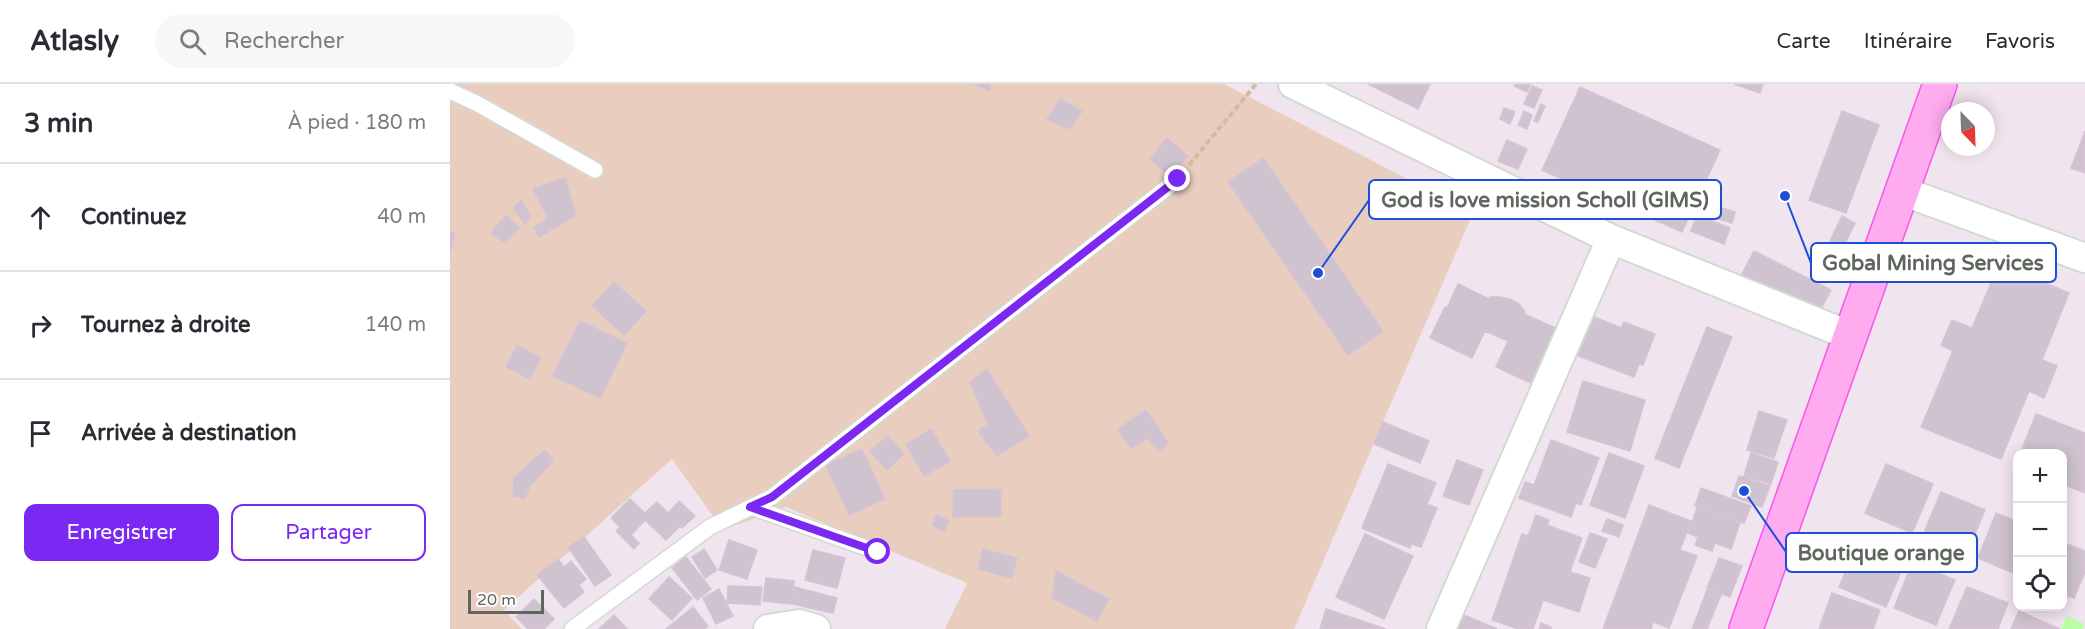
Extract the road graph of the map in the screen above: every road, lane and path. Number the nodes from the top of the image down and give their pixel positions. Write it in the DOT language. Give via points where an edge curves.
graph roads {
  1 [pos="1256,84"];
  2 [pos="1293,84"];
  3 [pos="1940,84"];
  4 [pos="450,91"];
  5 [pos="595,170"];
  6 [pos="1178,179"];
  7 [pos="1902,191"];
  8 [pos="1611,239"];
  9 [pos="2085,258"];
  10 [pos="1851,336"];
  11 [pos="750,507"];
  12 [pos="878,552"];
  13 [pos="572,629"];
  14 [pos="768,629"];
  15 [pos="816,629"];
  16 [pos="1441,629"];
  17 [pos="1746,629"];
  1 -- 6 [label="path"];
  2 -- 8 [label="street"];
  3 -- 7 [label="main road"];
  4 -- 5 [label="lane"];
  6 -- 11 [label="lane" via="772,497"];
  7 -- 9 [label="street"];
  7 -- 10 [label="main road"];
  8 -- 10 [label="street"];
  8 -- 16 [label="street"];
  10 -- 17 [label="main road"];
  11 -- 12 [label="lane"];
  11 -- 13 [label="lane" via="710,527"];
  14 -- 15 [label="street" via="800,624"];
}
